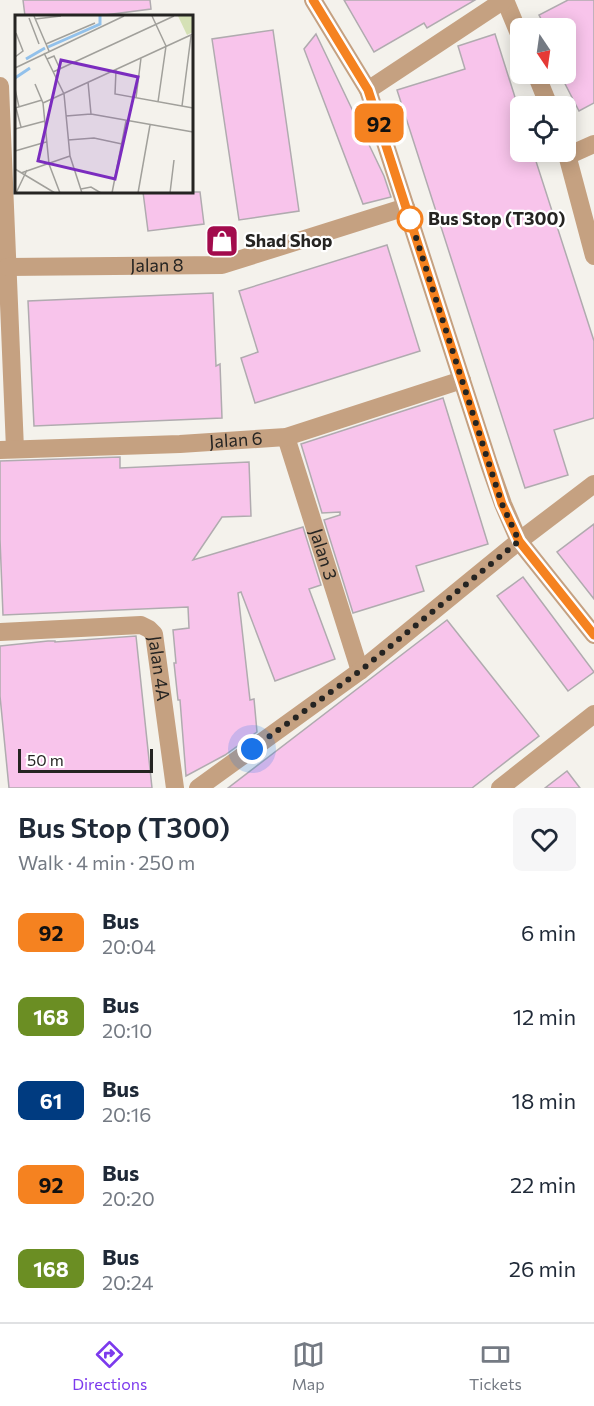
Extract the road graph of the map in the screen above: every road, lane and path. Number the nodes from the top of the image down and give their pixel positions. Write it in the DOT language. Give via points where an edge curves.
graph roads {
  1 [pos="313,0"];
  2 [pos="505,0"];
  3 [pos="512,18"];
  4 [pos="0,86"];
  5 [pos="368,90"];
  6 [pos="594,144"];
  7 [pos="576,150"];
  8 [pos="568,162"];
  9 [pos="406,207"];
  10 [pos="594,256"];
  11 [pos="7,267"];
  12 [pos="462,380"];
  13 [pos="286,437"];
  14 [pos="8,449"];
  15 [pos="594,484"];
  16 [pos="519,541"];
  17 [pos="0,632"];
  18 [pos="594,635"];
  19 [pos="360,671"];
  20 [pos="593,717"];
  21 [pos="175,788"];
  22 [pos="198,788"];
  23 [pos="500,788"];
  1 -- 5 [label="street"];
  2 -- 3 [label="street"];
  2 -- 5 [label="street"];
  4 -- 11 [label="street"];
  5 -- 9 [label="street"];
  6 -- 7 [label="street"];
  8 -- 10 [label="street"];
  9 -- 11 [label="street, Jalan 8" via="222,265"];
  9 -- 12 [label="street"];
  11 -- 14 [label="street"];
  12 -- 13 [label="street, Jalan 6"];
  12 -- 16 [label="street" via="502,504"];
  13 -- 14 [label="street, Jalan 6"];
  13 -- 19 [label="street, Jalan 3"];
  15 -- 16 [label="street"];
  16 -- 18 [label="street"];
  16 -- 19 [label="street"];
  17 -- 21 [label="street, Jalan 4A" via="141,625 149,629 154,634"];
  19 -- 22 [label="street"];
  20 -- 23 [label="street"];
}
